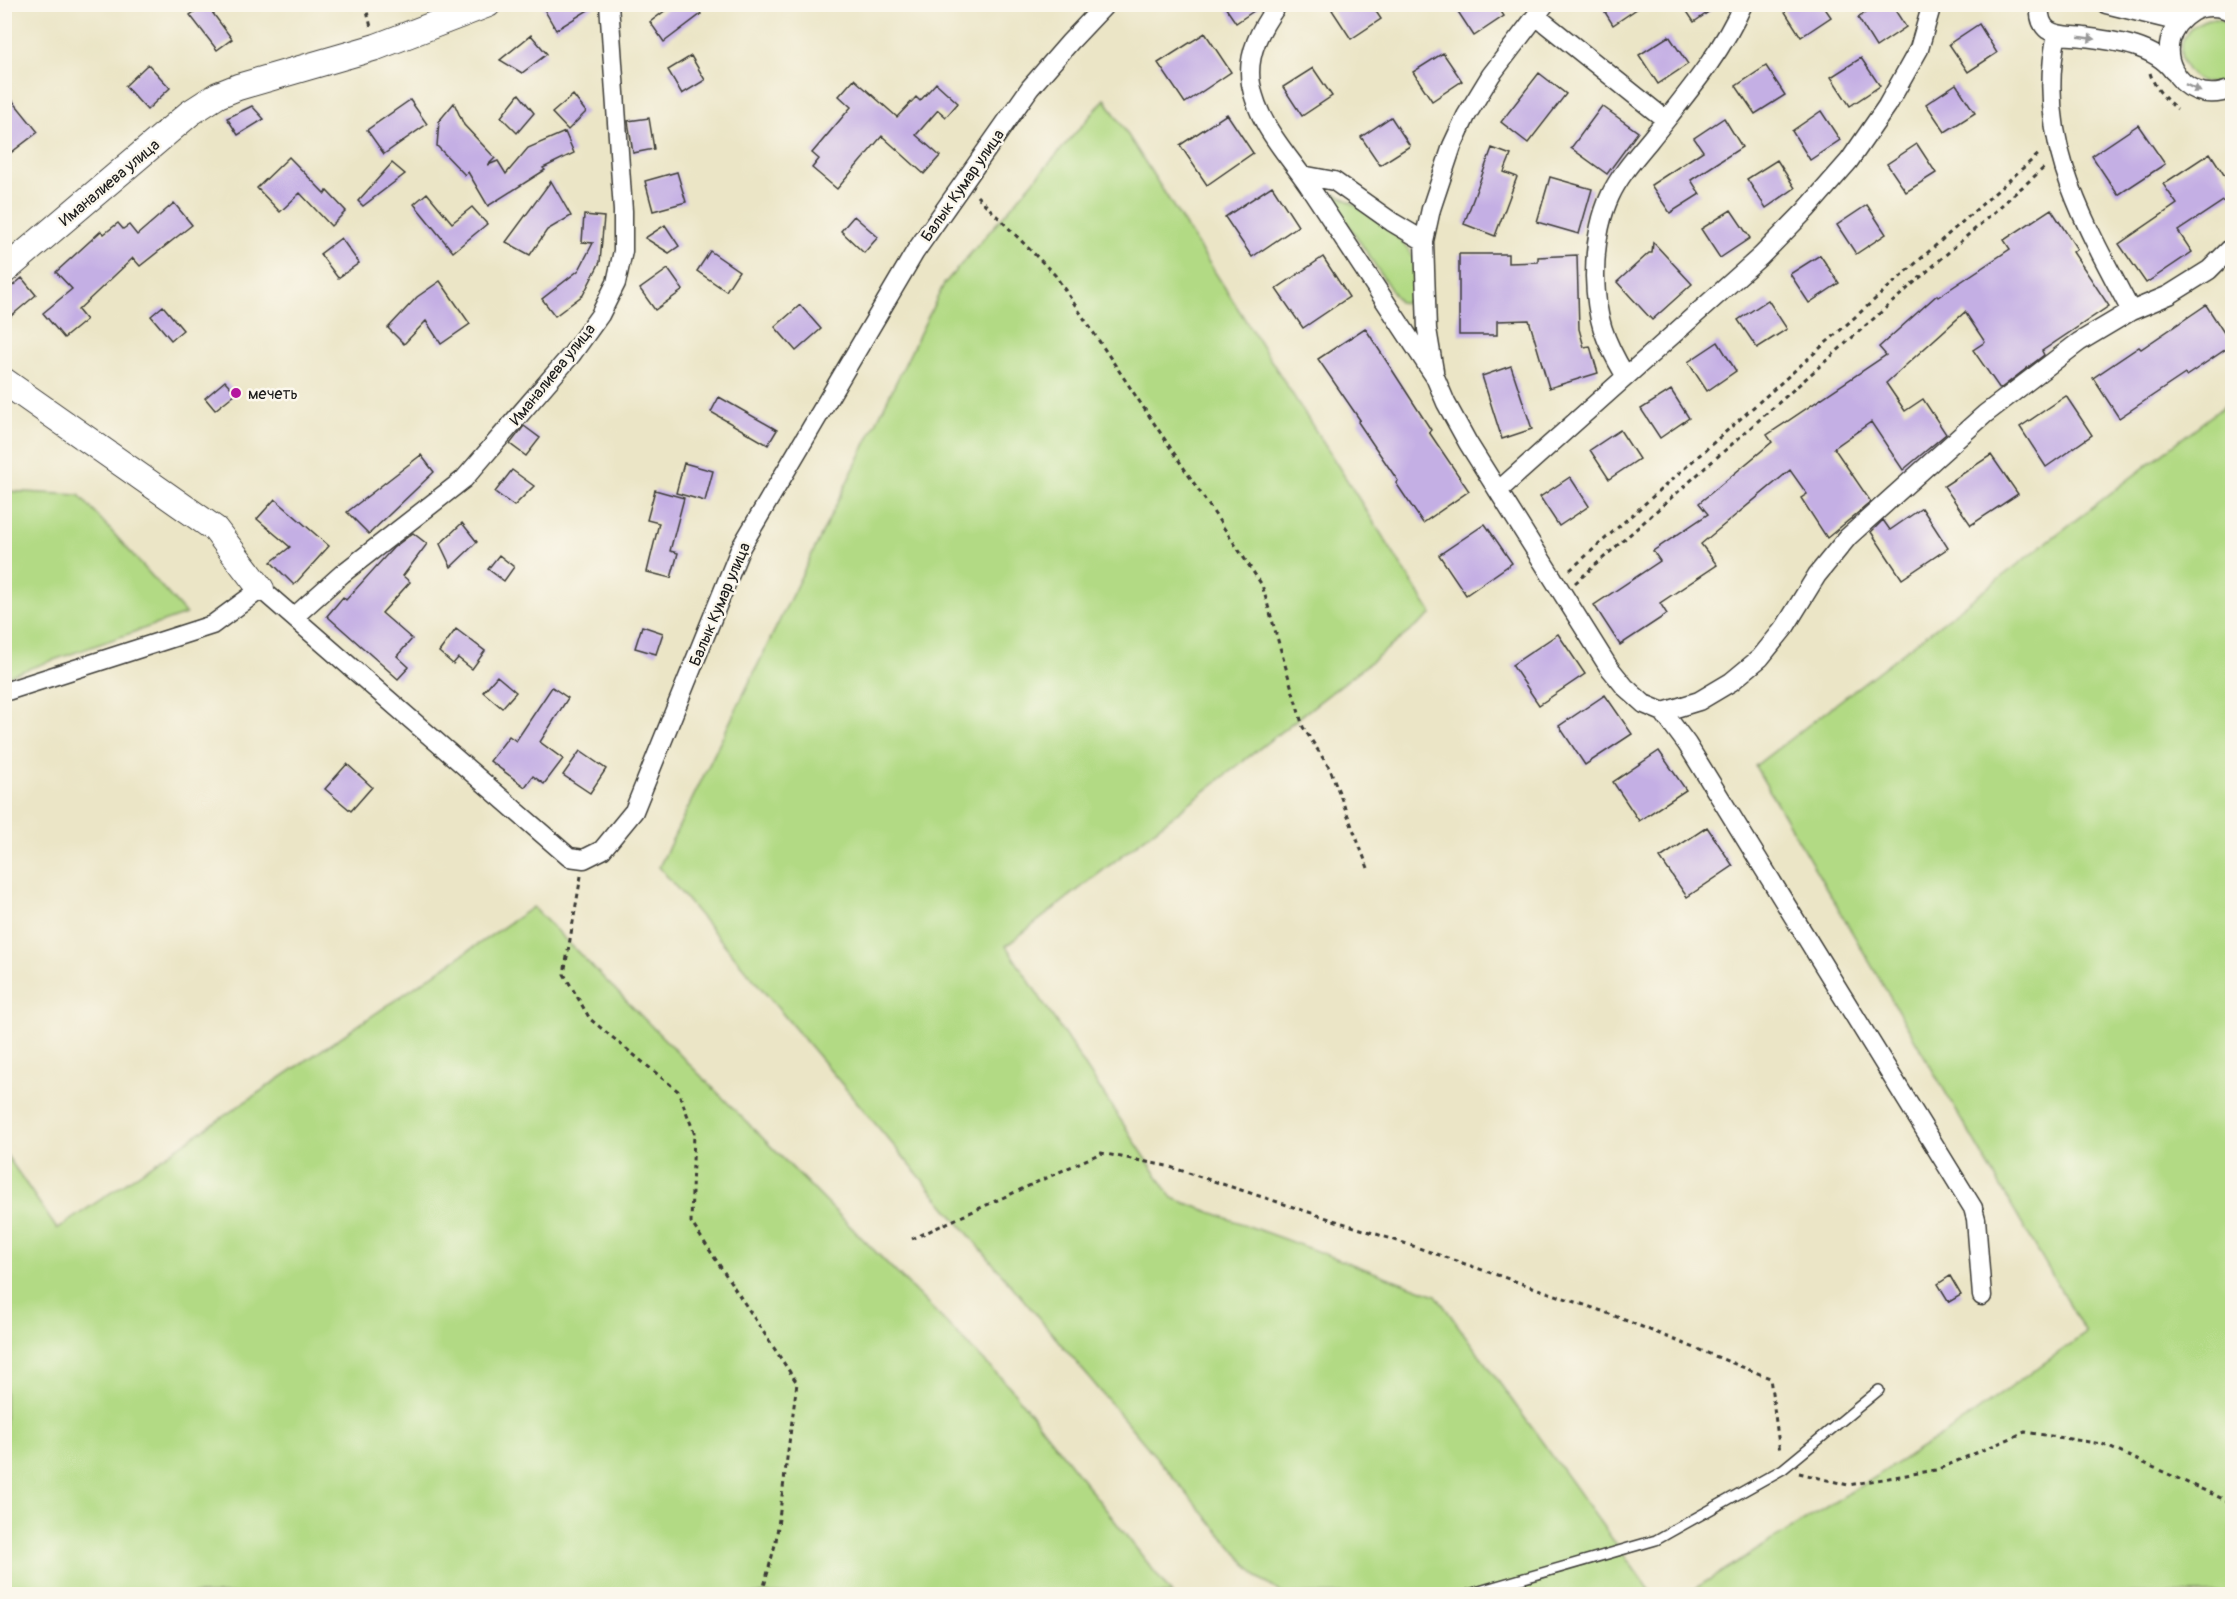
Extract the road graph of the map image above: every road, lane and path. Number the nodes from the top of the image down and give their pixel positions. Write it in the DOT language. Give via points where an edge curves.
graph roads {
  1 [pos="488,4"];
  2 [pos="609,4"];
  3 [pos="1106,4"];
  4 [pos="1278,4"];
  5 [pos="1743,4"];
  6 [pos="1932,4"];
  7 [pos="2106,4"];
  8 [pos="2038,5"];
  9 [pos="1541,10"];
  10 [pos="2232,12"];
  11 [pos="2180,22"];
  12 [pos="2057,34"];
  13 [pos="2173,71"];
  14 [pos="2232,89"];
  15 [pos="1666,120"];
  16 [pos="2057,147"];
  17 [pos="1302,175"];
  18 [pos="964,183"];
  19 [pos="1424,242"];
  20 [pos="2232,247"];
  21 [pos="4,271"];
  22 [pos="2131,311"];
  23 [pos="1625,375"];
  24 [pos="1435,377"];
  25 [pos="4,381"];
  26 [pos="1498,491"];
  27 [pos="1559,588"];
  28 [pos="261,589"];
  29 [pos="294,617"];
  30 [pos="4,692"];
  31 [pos="1663,712"];
  32 [pos="584,859"];
  33 [pos="1368,867"];
  34 [pos="912,1239"];
  35 [pos="1982,1296"];
  36 [pos="1879,1390"];
  37 [pos="1783,1469"];
  38 [pos="2232,1503"];
  39 [pos="762,1594"];
  40 [pos="1469,1594"];
  1 -- 21 [label="street, Иманалиева улица" via="376,47 218,95 190,113"];
  2 -- 29 [label="street, Иманалиева улица" via="623,251 616,283 600,315 572,354 464,479 342,574"];
  3 -- 18 [label="street, Балык Кумар улица" via="1030,88"];
  4 -- 17 [label="street" via="1260,29 1251,58 1250,82 1264,124"];
  5 -- 15 [label="street" via="1711,61"];
  6 -- 23 [label="street" via="1919,49 1887,106 1849,161 1761,256"];
  7 -- 11 [label="street"];
  8 -- 12 [label="street" via="2043,24"];
  9 -- 15 [label="street"];
  9 -- 19 [label="street" via="1491,75 1466,116 1444,168"];
  10 -- 11 [label="street" via="2210,7 2196,10"];
  11 -- 13 [label="street" via="2169,43"];
  12 -- 13 [label="street, one-way" via="2139,48 2165,60"];
  12 -- 16 [label="street" via="2052,88"];
  13 -- 14 [label="street, one-way" via="2194,90 2208,94"];
  15 -- 23 [label="street" via="1610,194 1599,227 1595,255 1599,319 1608,347"];
  16 -- 22 [label="street" via="2074,199"];
  16 -- 27 [label="path"];
  16 -- 27 [label="path"];
  17 -- 19 [label="street" via="1334,181"];
  17 -- 24 [label="street"];
  18 -- 32 [label="street, Балык Кумар улица" via="915,252 741,547 634,811 602,850"];
  18 -- 33 [label="path" via="1055,275 1262,585 1303,727 1330,769"];
  19 -- 24 [label="street" via="1427,329"];
  20 -- 22 [label="street" via="2209,270 2169,295"];
  22 -- 31 [label="street" via="2079,342 1994,407 1848,537 1817,574 1785,627 1760,658 1699,701"];
  23 -- 26 [label="street"];
  24 -- 26 [label="street" via="1446,404"];
  25 -- 28 [label="street" via="215,529"];
  26 -- 27 [label="street"];
  27 -- 31 [label="street" via="1625,687 1644,704"];
  28 -- 29 [label="street"];
  28 -- 30 [label="street" via="212,625"];
  29 -- 32 [label="street" via="569,857"];
  31 -- 35 [label="street" via="1687,744 1972,1209"];
  32 -- 39 [label="path" via="564,974 590,1019 678,1091 694,1132 691,1222 797,1383 776,1541"];
  34 -- 37 [label="path" via="1101,1153 1167,1166 1602,1311 1770,1378"];
  36 -- 37 [label="lane"];
  37 -- 38 [label="path" via="1848,1485 1936,1470 2025,1432 2102,1444"];
  37 -- 40 [label="lane" via="1656,1540"];
}
